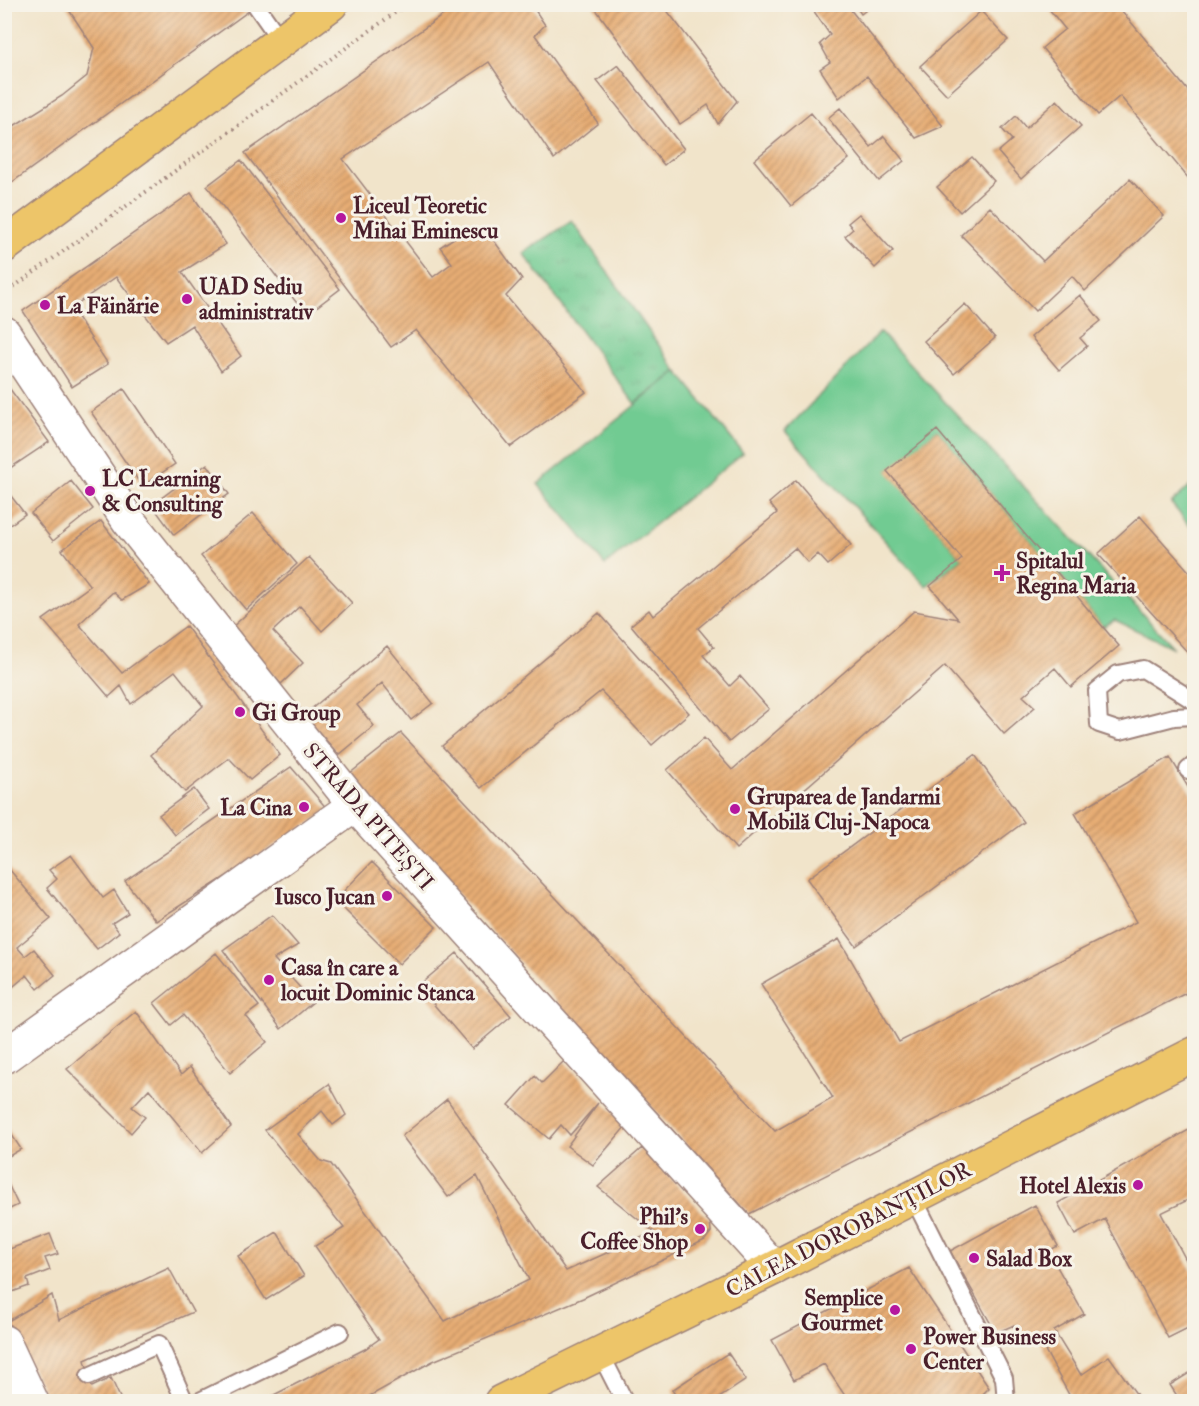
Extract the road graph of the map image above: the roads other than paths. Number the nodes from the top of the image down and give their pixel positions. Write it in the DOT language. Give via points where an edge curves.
graph roads {
  1 [pos="255,4"];
  2 [pos="331,4"];
  3 [pos="281,41"];
  4 [pos="4,246"];
  5 [pos="4,333"];
  6 [pos="1194,701"];
  7 [pos="1194,716"];
  8 [pos="355,805"];
  9 [pos="1194,1054"];
  10 [pos="4,1057"];
  11 [pos="913,1197"];
  12 [pos="774,1268"];
  13 [pos="340,1332"];
  14 [pos="4,1342"];
  15 [pos="600,1353"];
  16 [pos="89,1376"];
  17 [pos="37,1400"];
  18 [pos="184,1401"];
  19 [pos="198,1401"];
  20 [pos="501,1401"];
  21 [pos="625,1401"];
  22 [pos="1006,1401"];
  1 -- 3 [label="lane"];
  2 -- 3 [label="main road"];
  3 -- 4 [label="main road"];
  5 -- 8 [label="street, STRADA PITEȘTI" via="128,520"];
  6 -- 7 [label="lane" via="1143,669 1118,674 1097,690 1099,724 1120,731"];
  8 -- 10 [label="street"];
  8 -- 12 [label="street, STRADA PITEȘTI"];
  9 -- 11 [label="main road, CALEA DOROBANȚILOR"];
  11 -- 12 [label="main road, CALEA DOROBANȚILOR"];
  11 -- 22 [label="lane" via="1004,1378"];
  12 -- 15 [label="main road, CALEA DOROBANȚILOR"];
  13 -- 19 [label="lane"];
  14 -- 17 [label="street"];
  15 -- 20 [label="main road, CALEA DOROBANȚILOR"];
  15 -- 21 [label="lane"];
  16 -- 18 [label="lane" via="159,1344"];
}
